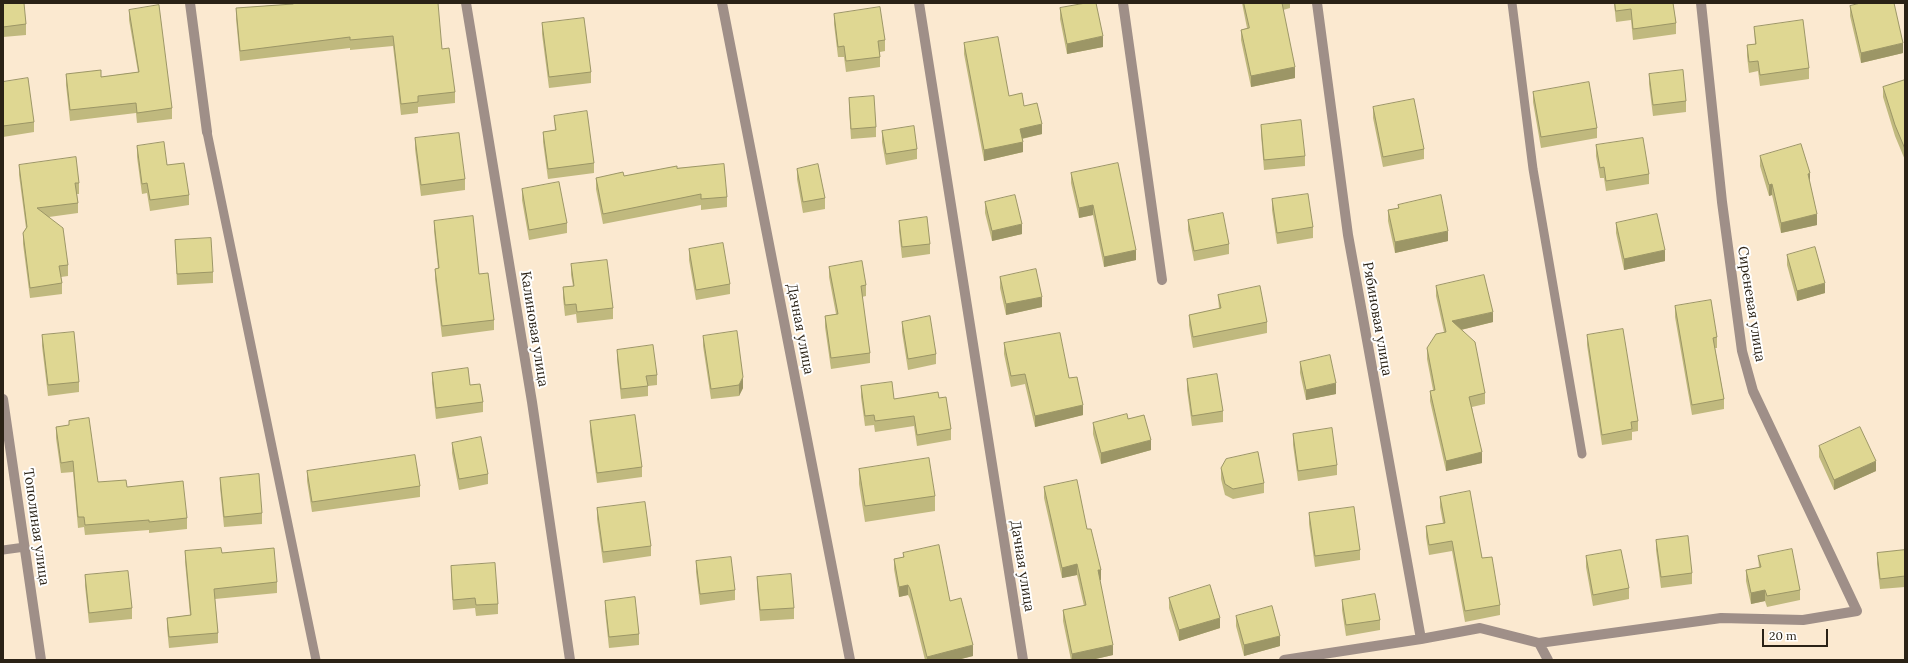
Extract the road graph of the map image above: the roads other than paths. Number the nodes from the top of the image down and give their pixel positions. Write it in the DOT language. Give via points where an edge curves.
graph roads {
  1 [pos="190,3"];
  2 [pos="466,3"];
  3 [pos="722,3"];
  4 [pos="919,3"];
  5 [pos="1123,3"];
  6 [pos="1317,3"];
  7 [pos="1512,3"];
  8 [pos="1701,3"];
  9 [pos="207,132"];
  10 [pos="1162,280"];
  11 [pos="3,399"];
  12 [pos="4,409"];
  13 [pos="1582,454"];
  14 [pos="25,547"];
  15 [pos="3,550"];
  16 [pos="1421,639"];
  17 [pos="1539,643"];
  18 [pos="41,660"];
  19 [pos="316,660"];
  20 [pos="570,660"];
  21 [pos="850,660"];
  22 [pos="1023,660"];
  23 [pos="1284,660"];
  24 [pos="1548,660"];
  1 -- 9 [label="street"];
  2 -- 20 [label="street, Калиновая улица" via="532,402"];
  3 -- 21 [label="street, Дачная улица"];
  4 -- 22 [label="street, Дачная улица"];
  5 -- 10 [label="street"];
  6 -- 16 [label="street, Рябиновая улица" via="1348,235"];
  7 -- 13 [label="lane" via="1533,169"];
  8 -- 17 [label="street, Сиреневая улица" via="1722,202 1742,351 1753,390 1857,611 1803,620 1721,618"];
  9 -- 19 [label="lane"];
  11 -- 12 [label="street, Тополиная улица"];
  12 -- 14 [label="street, Тополиная улица"];
  14 -- 15 [label="lane"];
  14 -- 18 [label="street, Тополиная улица"];
  16 -- 17 [label="street" via="1480,628"];
  16 -- 23 [label="street"];
  17 -- 24 [label="street"];
}
